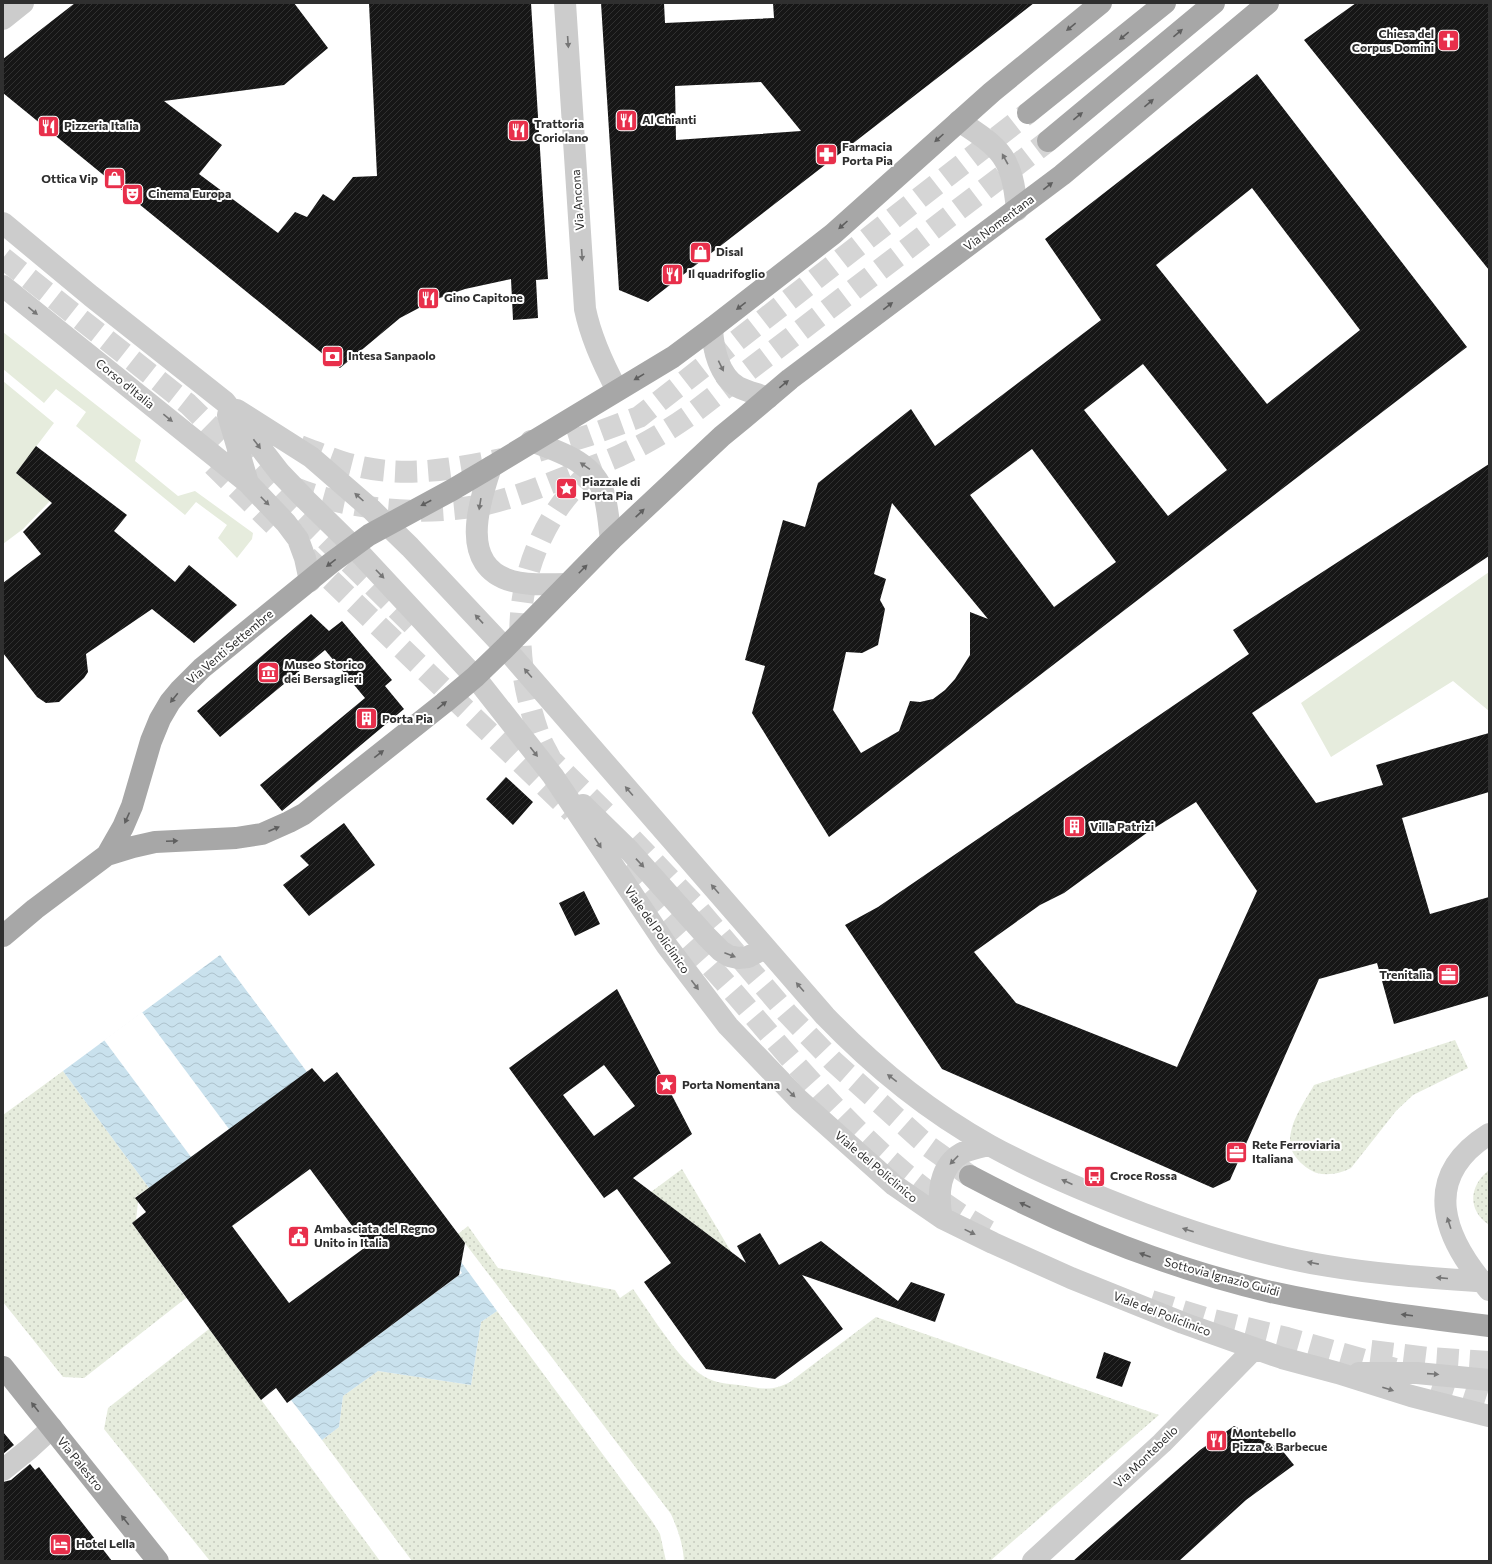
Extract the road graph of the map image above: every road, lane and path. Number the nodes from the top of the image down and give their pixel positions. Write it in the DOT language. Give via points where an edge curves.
graph roads {
  1 [pos="23,3"];
  2 [pos="566,3"];
  3 [pos="1101,3"];
  4 [pos="1165,3"];
  5 [pos="1214,3"];
  6 [pos="1268,3"];
  7 [pos="3,19"];
  8 [pos="1028,113"];
  9 [pos="959,121"];
  10 [pos="1048,141"];
  11 [pos="1017,210"];
  12 [pos="3,223"];
  13 [pos="3,286"];
  14 [pos="712,328"];
  15 [pos="617,390"];
  16 [pos="768,398"];
  17 [pos="225,402"];
  18 [pos="531,441"];
  19 [pos="490,467"];
  20 [pos="248,483"];
  21 [pos="387,524"];
  22 [pos="611,540"];
  23 [pos="353,546"];
  24 [pos="310,580"];
  25 [pos="568,584"];
  26 [pos="506,648"];
  27 [pos="475,677"];
  28 [pos="553,776"];
  29 [pos="107,855"];
  30 [pos="3,936"];
  31 [pos="766,948"];
  32 [pos="1489,1134"];
  33 [pos="989,1144"];
  34 [pos="970,1176"];
  35 [pos="942,1218"];
  36 [pos="1486,1284"];
  37 [pos="1484,1323"];
  38 [pos="1254,1349"];
  39 [pos="3,1367"];
  40 [pos="1338,1373"];
  41 [pos="1489,1380"];
  42 [pos="1489,1416"];
  43 [pos="52,1428"];
  44 [pos="3,1470"];
  45 [pos="158,1561"];
  46 [pos="1033,1561"];
  1 -- 7 [label="street"];
  2 -- 15 [label="street, Via Ancona, one-way" via="585,309 596,348"];
  3 -- 9 [label="main road, one-way"];
  4 -- 8 [label="main road, one-way"];
  10 -- 5 [label="main road, one-way"];
  11 -- 6 [label="main road, Via Nomentana, one-way" via="1098,146"];
  11 -- 9 [label="street, one-way" via="1012,177 1001,153"];
  9 -- 14 [label="main road, one-way" via="833,234"];
  16 -- 11 [label="main road, Via Nomentana, one-way"];
  12 -- 17 [label="street"];
  13 -- 20 [label="street, Corso d'Italia, one-way"];
  14 -- 15 [label="main road, one-way" via="673,357"];
  14 -- 16 [label="street, one-way" via="718,359 728,378 742,389"];
  15 -- 18 [label="main road"];
  22 -- 16 [label="main road, Via Nomentana, one-way" via="722,436"];
  17 -- 20 [label="street, Corso d'Italia"];
  21 -- 17 [label="street, one-way" via="312,457"];
  17 -- 23 [label="street, one-way" via="280,473"];
  18 -- 19 [label="main road"];
  22 -- 18 [label="street, one-way" via="604,493 597,478 584,465"];
  19 -- 21 [label="main road, one-way"];
  19 -- 25 [label="street, one-way" via="477,525 478,547 485,563 492,571 511,580"];
  20 -- 24 [label="street, Corso d'Italia, one-way" via="298,539"];
  21 -- 23 [label="main road"];
  26 -- 21 [label="street, one-way"];
  25 -- 22 [label="main road, one-way"];
  23 -- 24 [label="main road, one-way"];
  23 -- 27 [label="street, one-way"];
  24 -- 29 [label="main road, Via Venti Settembre, one-way" via="202,668 170,702 151,741 132,806"];
  25 -- 26 [label="main road"];
  26 -- 27 [label="main road"];
  31 -- 26 [label="street, one-way"];
  27 -- 28 [label="street, Viale del Policlinico, one-way"];
  29 -- 27 [label="main road, Via Venti Settembre, one-way" via="155,842 236,838 270,831 289,822 304,814"];
  28 -- 31 [label="street, Viale del Policlinico, one-way" via="611,832 720,951 738,958 748,957"];
  28 -- 35 [label="street, Viale del Policlinico, one-way" via="667,946 728,1026 799,1100 851,1148 894,1185"];
  29 -- 30 [label="main road, Via Venti Settembre"];
  33 -- 31 [label="street, one-way" via="934,1110 882,1071 835,1026"];
  36 -- 32 [label="street, one-way" via="1454,1237 1445,1211 1444,1198 1446,1186 1456,1164 1470,1148"];
  33 -- 35 [label="street, one-way" via="963,1153 946,1170 939,1198"];
  36 -- 33 [label="street, one-way" via="1332,1267 1261,1252 1192,1231 1111,1201"];
  37 -- 34 [label="main road, Sottovia Ignazio Guidi, one-way" via="1337,1305 1214,1277 1089,1234 1016,1201"];
  35 -- 38 [label="street, Viale del Policlinico, one-way" via="1071,1278"];
  38 -- 40 [label="street, Viale del Policlinico"];
  38 -- 46 [label="street, Via Montebello" via="1162,1443"];
  43 -- 39 [label="main road, Via Palestro, one-way"];
  40 -- 41 [label="street, Viale del Policlinico, one-way" via="1417,1373"];
  40 -- 42 [label="street, Viale del Policlinico, one-way" via="1411,1396"];
  43 -- 44 [label="street"];
  45 -- 43 [label="main road, Via Palestro, one-way"];
}
